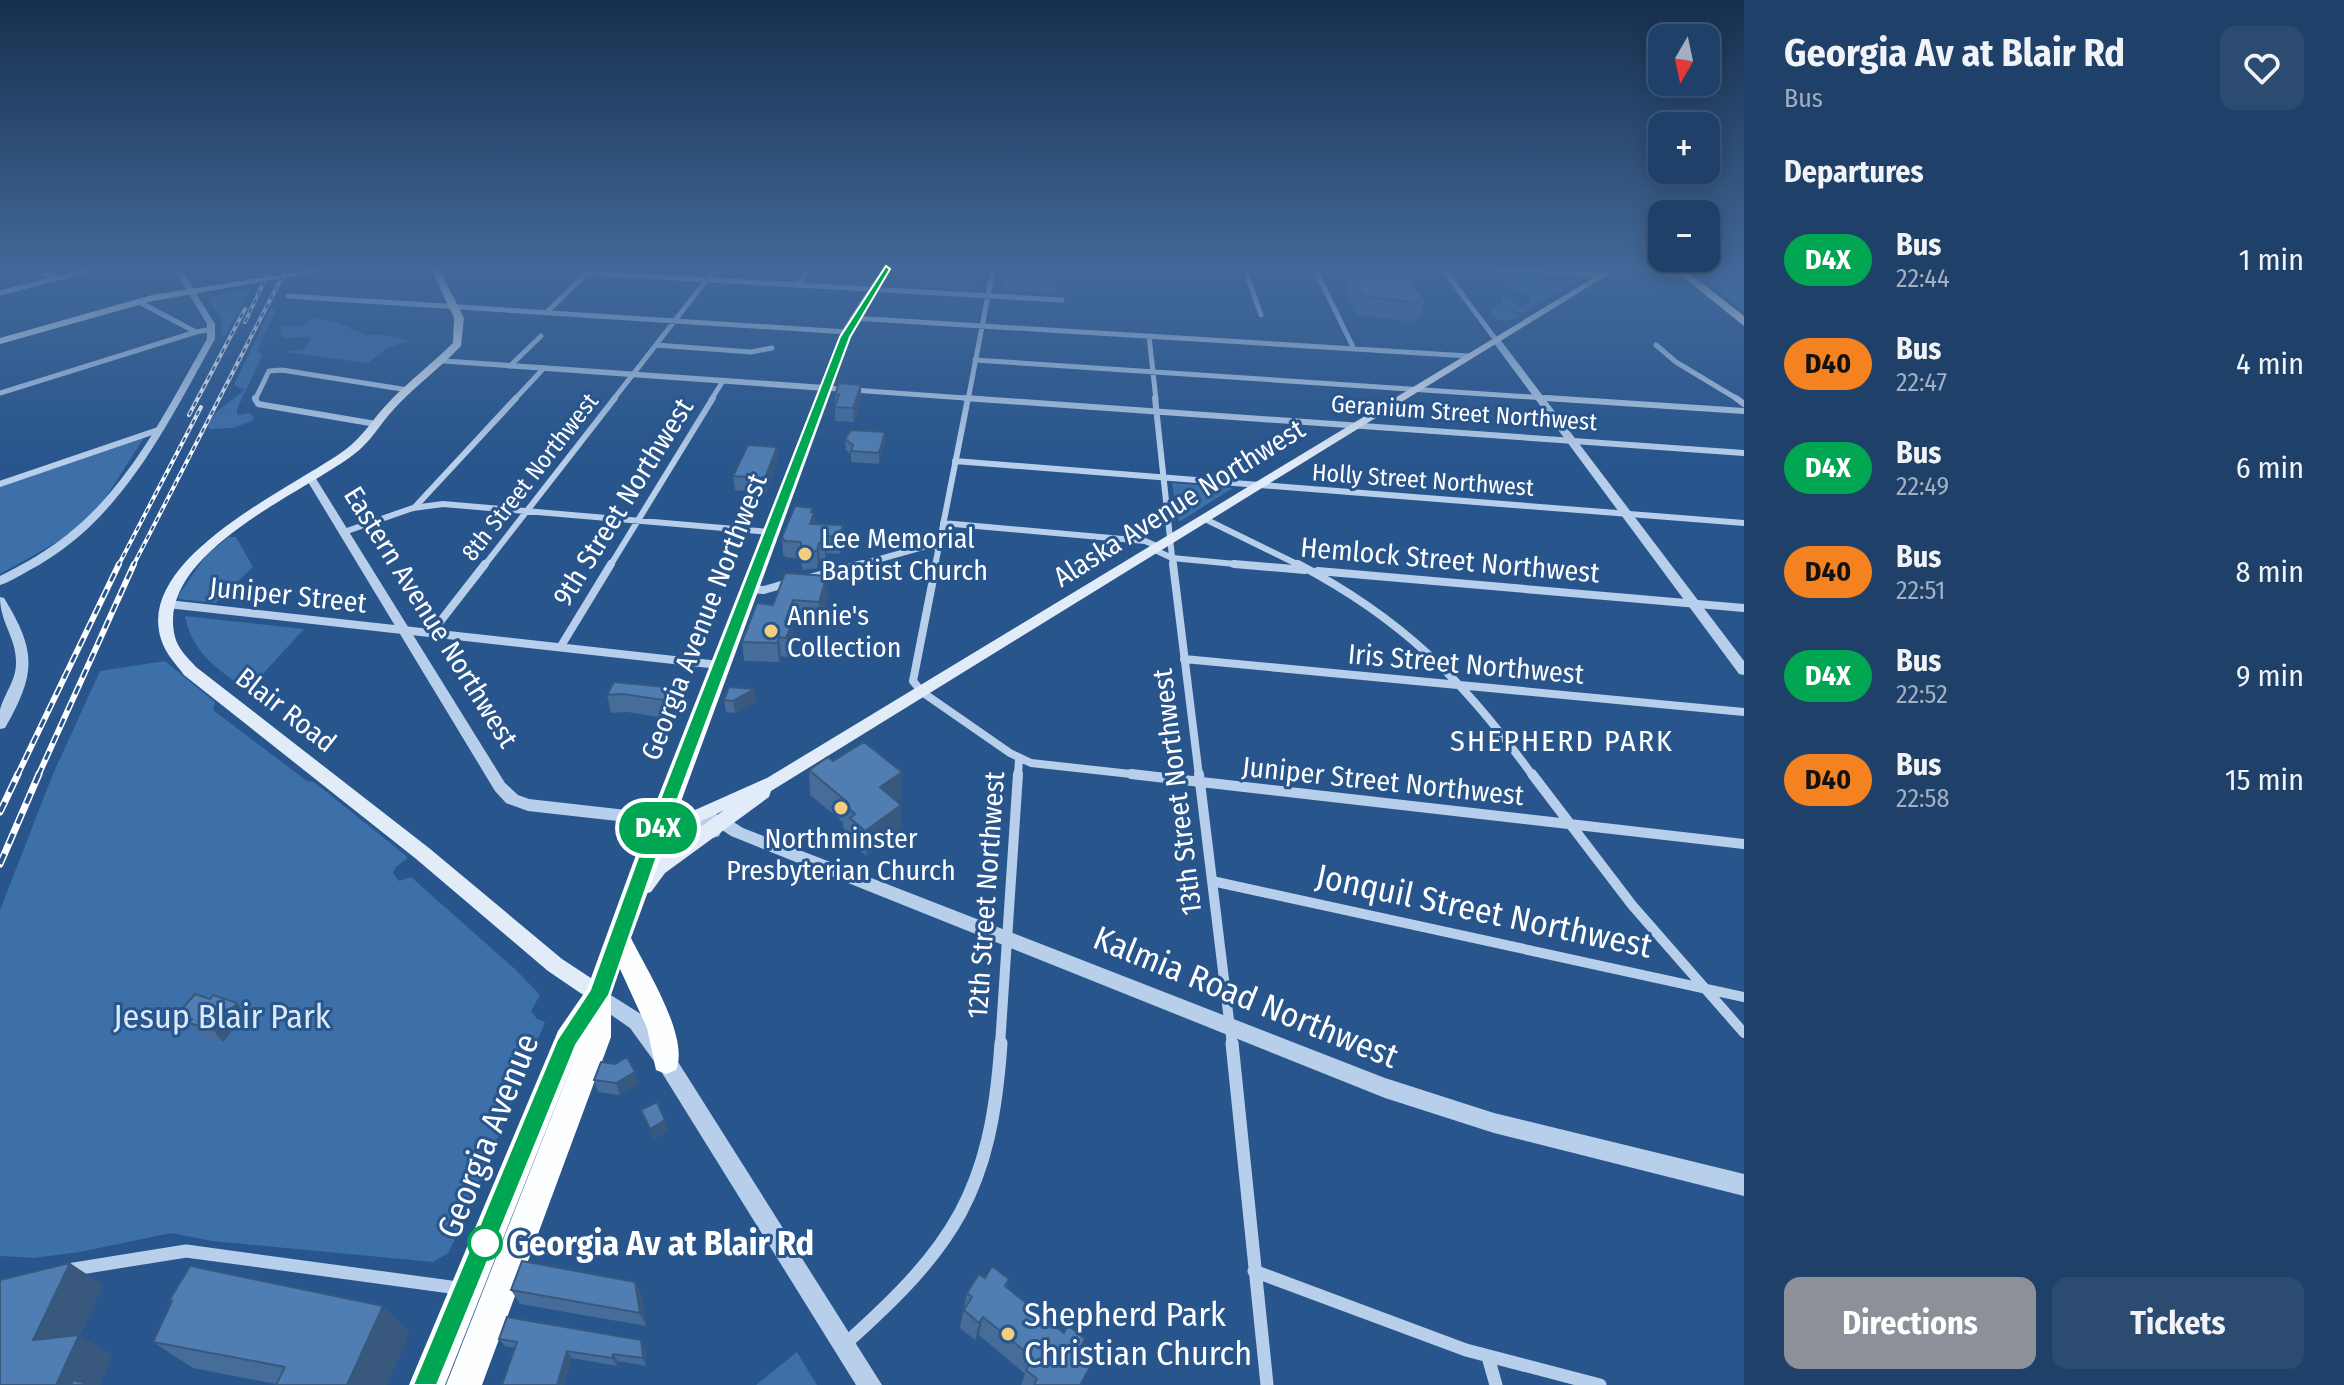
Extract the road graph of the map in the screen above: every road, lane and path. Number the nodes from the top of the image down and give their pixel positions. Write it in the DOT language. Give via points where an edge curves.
graph roads {
  1 [pos="26,334"];
  2 [pos="191,334"];
  3 [pos="212,334"];
  4 [pos="460,334"];
  5 [pos="665,334"];
  6 [pos="847,334"];
  7 [pos="980,334"];
  8 [pos="1109,334"];
  9 [pos="1347,334"];
  10 [pos="1491,334"];
  11 [pos="1506,334"];
  12 [pos="541,336"];
  13 [pos="1149,336"];
  14 [pos="1496,340"];
  15 [pos="0,341"];
  16 [pos="656,345"];
  17 [pos="1656,345"];
  18 [pos="772,348"];
  19 [pos="1354,349"];
  20 [pos="1469,356"];
  21 [pos="975,360"];
  22 [pos="439,361"];
  23 [pos="510,366"];
  24 [pos="544,368"];
  25 [pos="1152,371"];
  26 [pos="633,374"];
  27 [pos="723,381"];
  28 [pos="825,388"];
  29 [pos="1417,389"];
  30 [pos="408,390"];
  31 [pos="0,393"];
  32 [pos="1539,397"];
  33 [pos="967,398"];
  34 [pos="1744,404"];
  35 [pos="1157,411"];
  36 [pos="1744,411"];
  37 [pos="376,424"];
  38 [pos="1357,425"];
  39 [pos="158,430"];
  40 [pos="1572,441"];
  41 [pos="1744,453"];
  42 [pos="955,461"];
  43 [pos="310,477"];
  44 [pos="1164,478"];
  45 [pos="0,484"];
  46 [pos="1260,485"];
  47 [pos="413,508"];
  48 [pos="527,510"];
  49 [pos="1627,514"];
  50 [pos="1205,519"];
  51 [pos="638,520"];
  52 [pos="943,523"];
  53 [pos="1744,523"];
  54 [pos="344,532"];
  55 [pos="772,532"];
  56 [pos="1161,545"];
  57 [pos="938,547"];
  58 [pos="1172,558"];
  59 [pos="1313,570"];
  60 [pos="0,581"];
  61 [pos="749,588"];
  62 [pos="0,601"];
  63 [pos="168,604"];
  64 [pos="1693,604"];
  65 [pos="1744,608"];
  66 [pos="403,629"];
  67 [pos="432,632"];
  68 [pos="561,646"];
  69 [pos="1184,659"];
  70 [pos="720,665"];
  71 [pos="1744,671"];
  72 [pos="1466,686"];
  73 [pos="922,692"];
  74 [pos="1744,712"];
  75 [pos="0,724"];
  76 [pos="1019,759"];
  77 [pos="1200,782"];
  78 [pos="500,787"];
  79 [pos="662,820"];
  80 [pos="1568,824"];
  81 [pos="716,826"];
  82 [pos="1744,844"];
  83 [pos="1212,881"];
  84 [pos="630,902"];
  85 [pos="1007,936"];
  86 [pos="618,937"];
  87 [pos="1702,987"];
  88 [pos="598,995"];
  89 [pos="1744,997"];
  90 [pos="1230,1025"];
  91 [pos="1744,1033"];
  92 [pos="666,1061"];
  93 [pos="1744,1185"];
  94 [pos="1254,1271"];
  95 [pos="46,1273"];
  96 [pos="483,1292"];
  97 [pos="845,1344"];
  98 [pos="1488,1357"];
  99 [pos="427,1385"];
  100 [pos="464,1385"];
  101 [pos="870,1385"];
  102 [pos="1267,1385"];
  103 [pos="1496,1385"];
  104 [pos="1600,1385"];
  1 -- 15 [label="main road"];
  2 -- 31 [label="street"];
  3 -- 39 [label="street"];
  4 -- 22 [label="main road"];
  5 -- 16 [label="street, 8th Street Northwest"];
  6 -- 28 [label="highway, Georgia Avenue Northwest"];
  7 -- 21 [label="street"];
  8 -- 13 [label="street"];
  9 -- 19 [label="street"];
  10 -- 14 [label="street"];
  11 -- 14 [label="main road, Alaska Avenue Northwest"];
  12 -- 23 [label="street"];
  13 -- 19 [label="street"];
  13 -- 25 [label="street, 13th Street Northwest"];
  14 -- 20 [label="main road, Alaska Avenue Northwest"];
  14 -- 32 [label="street"];
  16 -- 18 [label="street" via="751,352"];
  16 -- 26 [label="street, 8th Street Northwest"];
  17 -- 34 [label="street"];
  19 -- 20 [label="street"];
  20 -- 29 [label="main road, Alaska Avenue Northwest"];
  21 -- 25 [label="street"];
  21 -- 33 [label="street"];
  22 -- 23 [label="street, Geranium Street Northwest"];
  22 -- 30 [label="main road"];
  23 -- 24 [label="street, Geranium Street Northwest"];
  24 -- 26 [label="street, Geranium Street Northwest"];
  24 -- 47 [label="street"];
  25 -- 29 [label="street"];
  25 -- 35 [label="street, 13th Street Northwest"];
  26 -- 27 [label="street, Geranium Street Northwest"];
  26 -- 48 [label="street, 8th Street Northwest"];
  27 -- 28 [label="street, Geranium Street Northwest"];
  27 -- 51 [label="street, 9th Street Northwest"];
  28 -- 33 [label="street, Geranium Street Northwest"];
  28 -- 55 [label="highway, Georgia Avenue Northwest"];
  29 -- 32 [label="street"];
  29 -- 38 [label="main road, Alaska Avenue Northwest"];
  30 -- 37 [label="main road"];
  30 -- 37 [label="street" via="282,370 269,371 254,399 258,404"];
  32 -- 36 [label="street"];
  32 -- 40 [label="street"];
  33 -- 35 [label="street, Geranium Street Northwest"];
  33 -- 42 [label="street"];
  35 -- 38 [label="street, Geranium Street Northwest"];
  35 -- 44 [label="street, 13th Street Northwest"];
  37 -- 43 [label="main road" via="355,448"];
  38 -- 40 [label="street, Geranium Street Northwest"];
  38 -- 46 [label="main road, Alaska Avenue Northwest"];
  39 -- 45 [label="street"];
  39 -- 60 [label="street" via="93,522"];
  40 -- 41 [label="street, Geranium Street Northwest"];
  40 -- 49 [label="street"];
  42 -- 44 [label="street, Holly Street Northwest"];
  42 -- 52 [label="street"];
  43 -- 54 [label="street, Eastern Avenue Northwest"];
  43 -- 63 [label="main road" via="210,545 182,575"];
  44 -- 46 [label="street, Holly Street Northwest"];
  44 -- 56 [label="street, 13th Street Northwest"];
  46 -- 49 [label="street, Holly Street Northwest"];
  46 -- 50 [label="main road, Alaska Avenue Northwest"];
  47 -- 48 [label="street" via="452,504"];
  47 -- 54 [label="street"];
  48 -- 51 [label="street"];
  48 -- 67 [label="street, 8th Street Northwest"];
  49 -- 53 [label="street, Holly Street Northwest"];
  49 -- 64 [label="street"];
  50 -- 56 [label="main road, Alaska Avenue Northwest"];
  50 -- 59 [label="street"];
  51 -- 55 [label="street"];
  51 -- 68 [label="street, 9th Street Northwest"];
  52 -- 56 [label="street, Hemlock Street Northwest"];
  52 -- 57 [label="street"];
  54 -- 66 [label="street, Eastern Avenue Northwest"];
  55 -- 61 [label="highway, Georgia Avenue Northwest"];
  56 -- 58 [label="street, Hemlock Street Northwest"];
  56 -- 58 [label="street, 13th Street Northwest"];
  56 -- 73 [label="main road, Alaska Avenue Northwest"];
  57 -- 61 [label="street" via="764,590"];
  57 -- 73 [label="street" via="913,681"];
  58 -- 59 [label="street, Hemlock Street Northwest"];
  58 -- 69 [label="street, 13th Street Northwest"];
  59 -- 64 [label="street, Hemlock Street Northwest"];
  59 -- 72 [label="street" via="1391,620"];
  61 -- 70 [label="highway, Georgia Avenue Northwest"];
  62 -- 75 [label="street" via="24,654 25,671"];
  63 -- 66 [label="street, Juniper Street"];
  63 -- 88 [label="main road, Blair Road" via="167,636 190,671"];
  64 -- 65 [label="street, Hemlock Street Northwest"];
  64 -- 71 [label="street"];
  66 -- 67 [label="street"];
  66 -- 78 [label="street, Eastern Avenue Northwest"];
  67 -- 68 [label="street"];
  68 -- 70 [label="street"];
  69 -- 72 [label="street, Iris Street Northwest"];
  69 -- 77 [label="street, 13th Street Northwest"];
  70 -- 79 [label="highway, Georgia Avenue Northwest"];
  72 -- 74 [label="street, Iris Street Northwest"];
  72 -- 80 [label="street"];
  73 -- 76 [label="street, 12th Street Northwest"];
  73 -- 81 [label="main road, Alaska Avenue Northwest" via="773,783"];
  76 -- 77 [label="street, Juniper Street Northwest"];
  76 -- 85 [label="street, 12th Street Northwest"];
  77 -- 80 [label="street, Juniper Street Northwest"];
  77 -- 83 [label="street, 13th Street Northwest"];
  78 -- 79 [label="street, Kalmia Road Northwest" via="528,805"];
  79 -- 81 [label="main road, Kalmia Road Northwest"];
  79 -- 84 [label="highway, Georgia Avenue Northwest"];
  80 -- 82 [label="street, Juniper Street Northwest"];
  80 -- 87 [label="street"];
  81 -- 84 [label="main road, Alaska Avenue Northwest" via="658,868"];
  81 -- 85 [label="street, Kalmia Road Northwest"];
  83 -- 87 [label="street, Jonquil Street Northwest"];
  83 -- 90 [label="street, 13th Street Northwest"];
  84 -- 86 [label="highway, Georgia Avenue Northwest"];
  85 -- 90 [label="street, Kalmia Road Northwest"];
  85 -- 97 [label="street, 12th Street Northwest" via="996,1106 978,1177 925,1269"];
  86 -- 88 [label="highway, Georgia Avenue Northwest"];
  86 -- 92 [label="highway" via="661,1028"];
  87 -- 89 [label="street, Jonquil Street Northwest"];
  87 -- 91 [label="street"];
  88 -- 92 [label="street" via="637,1022"];
  88 -- 96 [label="highway" via="597,1037"];
  90 -- 93 [label="street, Kalmia Road Northwest" via="1443,1108"];
  90 -- 94 [label="street, 13th Street Northwest"];
  92 -- 97 [label="street"];
  94 -- 98 [label="street"];
  94 -- 102 [label="street, 13th Street Northwest"];
  95 -- 96 [label="street" via="186,1251"];
  96 -- 99 [label="highway"];
  96 -- 100 [label="highway"];
  97 -- 101 [label="street"];
  98 -- 103 [label="street"];
  98 -- 104 [label="street"];
}
